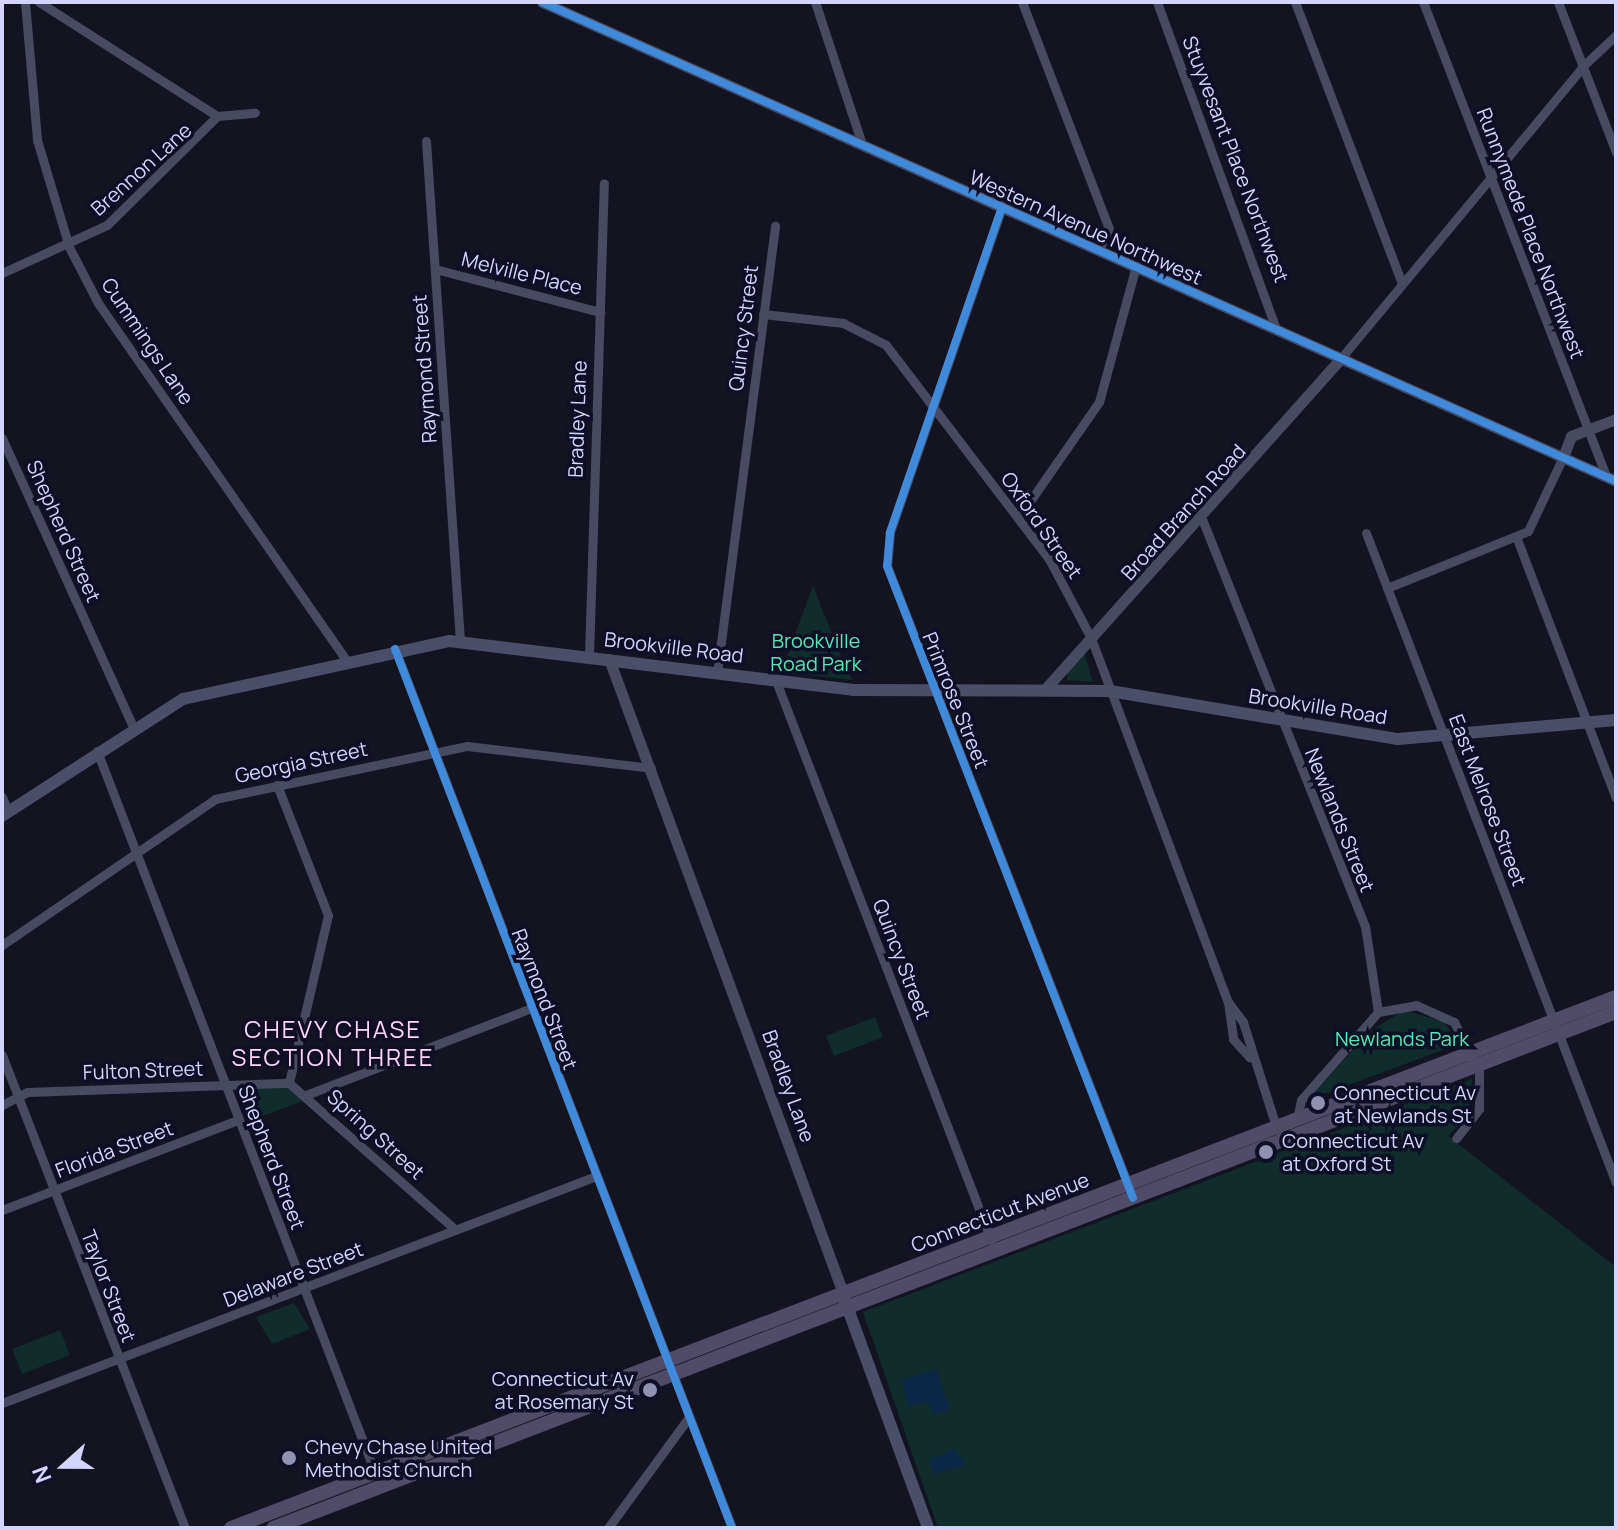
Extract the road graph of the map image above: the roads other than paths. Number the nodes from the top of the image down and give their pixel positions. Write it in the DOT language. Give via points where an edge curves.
graph roads {
  1 [pos="25,2"];
  2 [pos="39,2"];
  3 [pos="542,2"];
  4 [pos="815,2"];
  5 [pos="1022,2"];
  6 [pos="1157,2"];
  7 [pos="1295,2"];
  8 [pos="1423,2"];
  9 [pos="1558,2"];
  10 [pos="1616,35"];
  11 [pos="1583,66"];
  12 [pos="255,113"];
  13 [pos="217,116"];
  14 [pos="426,141"];
  15 [pos="862,144"];
  16 [pos="1616,152"];
  17 [pos="1490,176"];
  18 [pos="604,183"];
  19 [pos="1002,207"];
  20 [pos="775,226"];
  21 [pos="69,247"];
  22 [pos="1105,253"];
  23 [pos="1136,266"];
  24 [pos="435,269"];
  25 [pos="2,273"];
  26 [pos="1402,283"];
  27 [pos="600,312"];
  28 [pos="763,314"];
  29 [pos="1276,329"];
  30 [pos="1341,358"];
  31 [pos="934,408"];
  32 [pos="1616,419"];
  33 [pos="1587,430"];
  34 [pos="2,438"];
  35 [pos="1563,457"];
  36 [pos="1611,478"];
  37 [pos="1019,517"];
  38 [pos="1202,519"];
  39 [pos="1366,533"];
  40 [pos="1517,539"];
  41 [pos="1387,588"];
  42 [pos="1091,638"];
  43 [pos="460,641"];
  44 [pos="395,649"];
  45 [pos="589,656"];
  46 [pos="345,659"];
  47 [pos="609,659"];
  48 [pos="717,673"];
  49 [pos="776,681"];
  50 [pos="1047,687"];
  51 [pos="936,690"];
  52 [pos="1110,691"];
  53 [pos="1280,720"];
  54 [pos="1616,720"];
  55 [pos="1588,723"];
  56 [pos="133,727"];
  57 [pos="1445,739"];
  58 [pos="97,751"];
  59 [pos="433,752"];
  60 [pos="651,768"];
  61 [pos="277,785"];
  62 [pos="2,797"];
  63 [pos="1616,798"];
  64 [pos="5,814"];
  65 [pos="135,853"];
  66 [pos="2,945"];
  67 [pos="1616,997"];
  68 [pos="1228,1002"];
  69 [pos="532,1008"];
  70 [pos="1378,1012"];
  71 [pos="1616,1012"];
  72 [pos="1556,1027"];
  73 [pos="2,1055"];
  74 [pos="1250,1058"];
  75 [pos="1474,1058"];
  76 [pos="289,1083"];
  77 [pos="225,1085"];
  78 [pos="306,1095"];
  79 [pos="18,1096"];
  80 [pos="2,1105"];
  81 [pos="1297,1119"];
  82 [pos="238,1120"];
  83 [pos="1278,1134"];
  84 [pos="1456,1138"];
  85 [pos="596,1176"];
  86 [pos="1616,1183"];
  87 [pos="54,1191"];
  88 [pos="1130,1191"];
  89 [pos="2,1210"];
  90 [pos="456,1230"];
  91 [pos="992,1244"];
  92 [pos="304,1289"];
  93 [pos="845,1300"];
  94 [pos="119,1360"];
  95 [pos="670,1368"];
  96 [pos="2,1403"];
  97 [pos="689,1417"];
  98 [pos="378,1480"];
  99 [pos="185,1528"];
  100 [pos="231,1528"];
  101 [pos="273,1528"];
  102 [pos="608,1528"];
  103 [pos="732,1528"];
  104 [pos="928,1528"];
  1 -- 21 [label="street, Cummings Lane" via="37,140"];
  2 -- 13 [label="street"];
  3 -- 15 [label="street, Western Avenue Northwest"];
  4 -- 15 [label="street"];
  5 -- 22 [label="street" via="1111,234"];
  6 -- 29 [label="street, Stuyvesant Place Northwest"];
  7 -- 26 [label="street"];
  8 -- 17 [label="street, Runnymede Place Northwest"];
  9 -- 11 [label="street"];
  10 -- 11 [label="street"];
  11 -- 16 [label="street"];
  11 -- 17 [label="street"];
  12 -- 13 [label="street, Brennon Lane"];
  13 -- 21 [label="street, Brennon Lane" via="125,211"];
  14 -- 24 [label="street, Raymond Street"];
  15 -- 19 [label="street, Western Avenue Northwest"];
  17 -- 26 [label="street"];
  17 -- 33 [label="street, Runnymede Place Northwest"];
  18 -- 27 [label="street, Bradley Lane"];
  19 -- 22 [label="street, Western Avenue Northwest"];
  19 -- 31 [label="street, Primrose Street"];
  20 -- 28 [label="street, Quincy Street"];
  21 -- 25 [label="street, Brennon Lane"];
  21 -- 46 [label="street, Cummings Lane" via="98,303"];
  22 -- 23 [label="street, Western Avenue Northwest"];
  23 -- 29 [label="street, Western Avenue Northwest"];
  23 -- 37 [label="street" via="1099,402"];
  24 -- 27 [label="street, Melville Place"];
  24 -- 43 [label="street, Raymond Street"];
  26 -- 30 [label="street"];
  27 -- 45 [label="street, Bradley Lane"];
  28 -- 31 [label="street, Oxford Street" via="867,331"];
  28 -- 48 [label="street, Quincy Street"];
  29 -- 30 [label="street, Western Avenue Northwest"];
  30 -- 35 [label="street, Western Avenue Northwest"];
  30 -- 38 [label="street, Broad Branch Road"];
  31 -- 37 [label="street, Oxford Street"];
  31 -- 51 [label="street, Primrose Street" via="886,552"];
  32 -- 33 [label="street"];
  33 -- 35 [label="street" via="1571,436"];
  33 -- 36 [label="street, Runnymede Place Northwest"];
  34 -- 56 [label="street, Shepherd Street"];
  35 -- 36 [label="street, Western Avenue Northwest"];
  35 -- 40 [label="street" via="1535,521"];
  37 -- 42 [label="street, Oxford Street"];
  38 -- 42 [label="street, Broad Branch Road"];
  38 -- 53 [label="street, Newlands Street"];
  39 -- 41 [label="street, East Melrose Street"];
  40 -- 41 [label="street"];
  40 -- 55 [label="street"];
  41 -- 57 [label="street, East Melrose Street"];
  42 -- 50 [label="street, Broad Branch Road"];
  42 -- 52 [label="street, Oxford Street"];
  43 -- 44 [label="main road, Brookville Road"];
  43 -- 45 [label="main road, Brookville Road"];
  44 -- 46 [label="main road, Brookville Road"];
  44 -- 59 [label="street, Raymond Street"];
  45 -- 47 [label="main road, Brookville Road"];
  46 -- 56 [label="main road, Brookville Road" via="201,693"];
  47 -- 48 [label="main road, Brookville Road"];
  47 -- 60 [label="street, Bradley Lane"];
  48 -- 49 [label="main road, Brookville Road"];
  49 -- 51 [label="main road, Brookville Road"];
  49 -- 91 [label="street, Quincy Street"];
  50 -- 51 [label="main road, Brookville Road"];
  50 -- 52 [label="main road, Brookville Road"];
  51 -- 88 [label="street, Primrose Street"];
  52 -- 53 [label="main road, Brookville Road"];
  52 -- 68 [label="street, Oxford Street"];
  53 -- 57 [label="main road, Brookville Road" via="1380,737"];
  53 -- 70 [label="street, Newlands Street" via="1365,926"];
  54 -- 55 [label="main road, Brookville Road"];
  55 -- 57 [label="main road, Brookville Road"];
  55 -- 63 [label="street"];
  56 -- 58 [label="main road, Brookville Road"];
  57 -- 72 [label="street, East Melrose Street"];
  58 -- 64 [label="main road, Brookville Road"];
  58 -- 65 [label="street, Shepherd Street"];
  59 -- 60 [label="street, Georgia Street" via="479,745"];
  59 -- 61 [label="street, Georgia Street"];
  59 -- 69 [label="street, Raymond Street"];
  60 -- 93 [label="street, Bradley Lane"];
  61 -- 65 [label="street, Georgia Street" via="215,799"];
  61 -- 76 [label="street" via="328,915"];
  62 -- 64 [label="street"];
  65 -- 66 [label="street, Georgia Street"];
  65 -- 77 [label="street, Shepherd Street"];
  67 -- 72 [label="main road, Connecticut Avenue"];
  68 -- 74 [label="street, Oxford Street" via="1243,1022"];
  68 -- 74 [label="street, Oxford Street" via="1233,1039"];
  69 -- 78 [label="street"];
  69 -- 85 [label="street, Raymond Street"];
  70 -- 75 [label="street" via="1404,1005 1438,1011 1461,1029"];
  70 -- 81 [label="street" via="1306,1094"];
  71 -- 72 [label="main road, Connecticut Avenue"];
  72 -- 75 [label="main road, Connecticut Avenue"];
  72 -- 86 [label="street, East Melrose Street"];
  73 -- 79 [label="street, Taylor Street"];
  74 -- 83 [label="street, Oxford Street"];
  75 -- 81 [label="main road, Connecticut Avenue"];
  75 -- 83 [label="main road, Connecticut Avenue"];
  75 -- 84 [label="street" via="1479,1109"];
  76 -- 77 [label="street, Fulton Street"];
  76 -- 78 [label="street, Spring Street"];
  77 -- 79 [label="street, Fulton Street"];
  77 -- 82 [label="street, Shepherd Street"];
  78 -- 90 [label="street, Spring Street"];
  79 -- 80 [label="street, Fulton Street"];
  79 -- 87 [label="street, Taylor Street"];
  81 -- 83 [label="main road, Connecticut Avenue"];
  82 -- 87 [label="street, Florida Street"];
  82 -- 92 [label="street, Shepherd Street"];
  83 -- 88 [label="main road, Connecticut Avenue"];
  85 -- 90 [label="street, Delaware Street"];
  85 -- 95 [label="street, Raymond Street"];
  87 -- 89 [label="street, Florida Street"];
  87 -- 94 [label="street, Taylor Street"];
  88 -- 91 [label="main road, Connecticut Avenue"];
  90 -- 92 [label="street, Delaware Street"];
  91 -- 93 [label="main road, Connecticut Avenue"];
  92 -- 94 [label="street, Delaware Street"];
  92 -- 98 [label="street, Shepherd Street"];
  93 -- 95 [label="main road, Connecticut Avenue"];
  93 -- 104 [label="main road, Bradley Lane"];
  94 -- 96 [label="street, Delaware Street"];
  94 -- 99 [label="street, Taylor Street"];
  95 -- 97 [label="street, Raymond Street"];
  95 -- 98 [label="main road, Connecticut Avenue"];
  97 -- 102 [label="street"];
  97 -- 103 [label="street, Raymond Street"];
  98 -- 100 [label="main road, Connecticut Avenue"];
  98 -- 101 [label="main road, Connecticut Avenue"];
}
